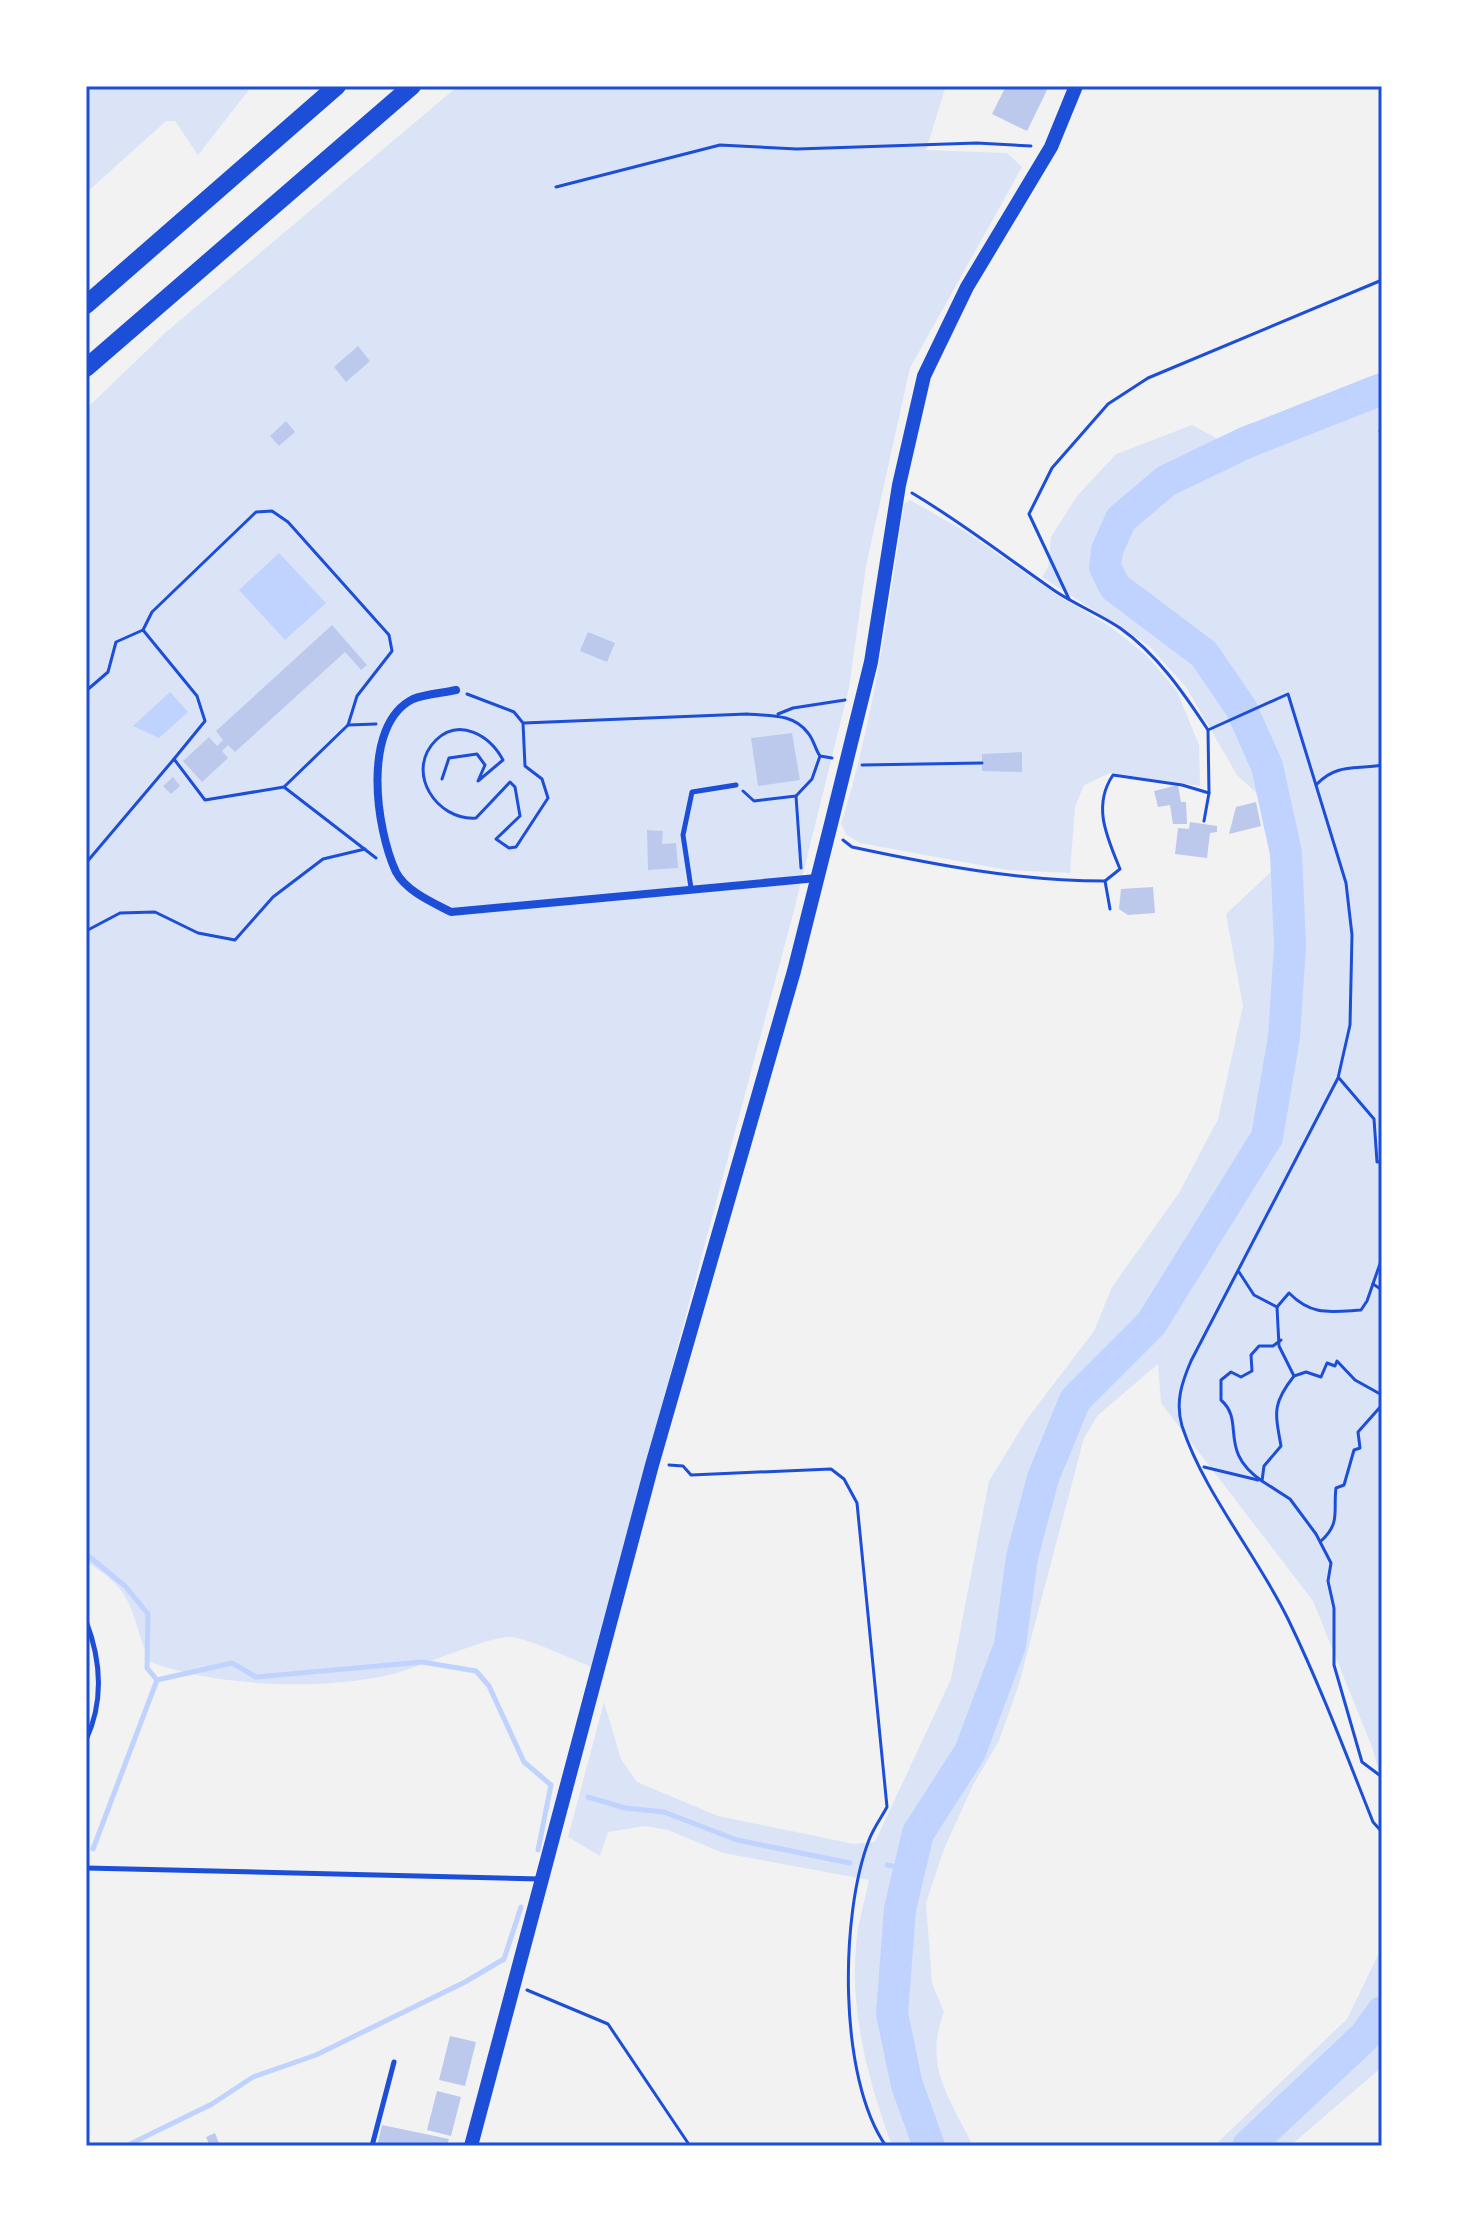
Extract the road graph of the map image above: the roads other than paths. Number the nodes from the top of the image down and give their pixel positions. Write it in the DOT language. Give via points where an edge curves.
graph roads {
  1 [pos="337,86"];
  2 [pos="412,86"];
  3 [pos="1076,86"];
  4 [pos="86,305"];
  5 [pos="86,368"];
  6 [pos="456,690"];
  7 [pos="736,785"];
  8 [pos="817,878"];
  9 [pos="691,888"];
  10 [pos="86,1621"];
  11 [pos="86,1740"];
  12 [pos="86,1868"];
  13 [pos="541,1879"];
  14 [pos="394,2062"];
  15 [pos="372,2146"];
  16 [pos="471,2146"];
  1 -- 4 [label="highway"];
  2 -- 5 [label="highway"];
  3 -- 8 [label="main road" via="1051,147 967,287 924,376 899,485 871,662"];
  6 -- 9 [label="street" via="412,700 388,724 378,753 379,797 397,874 421,896 451,912"];
  7 -- 9 [label="lane" via="692,792 683,835"];
  8 -- 9 [label="street"];
  8 -- 13 [label="main road"];
  10 -- 11 [label="lane" via="95,1643 100,1685"];
  12 -- 13 [label="lane"];
  13 -- 16 [label="main road"];
  14 -- 15 [label="lane"];
}
